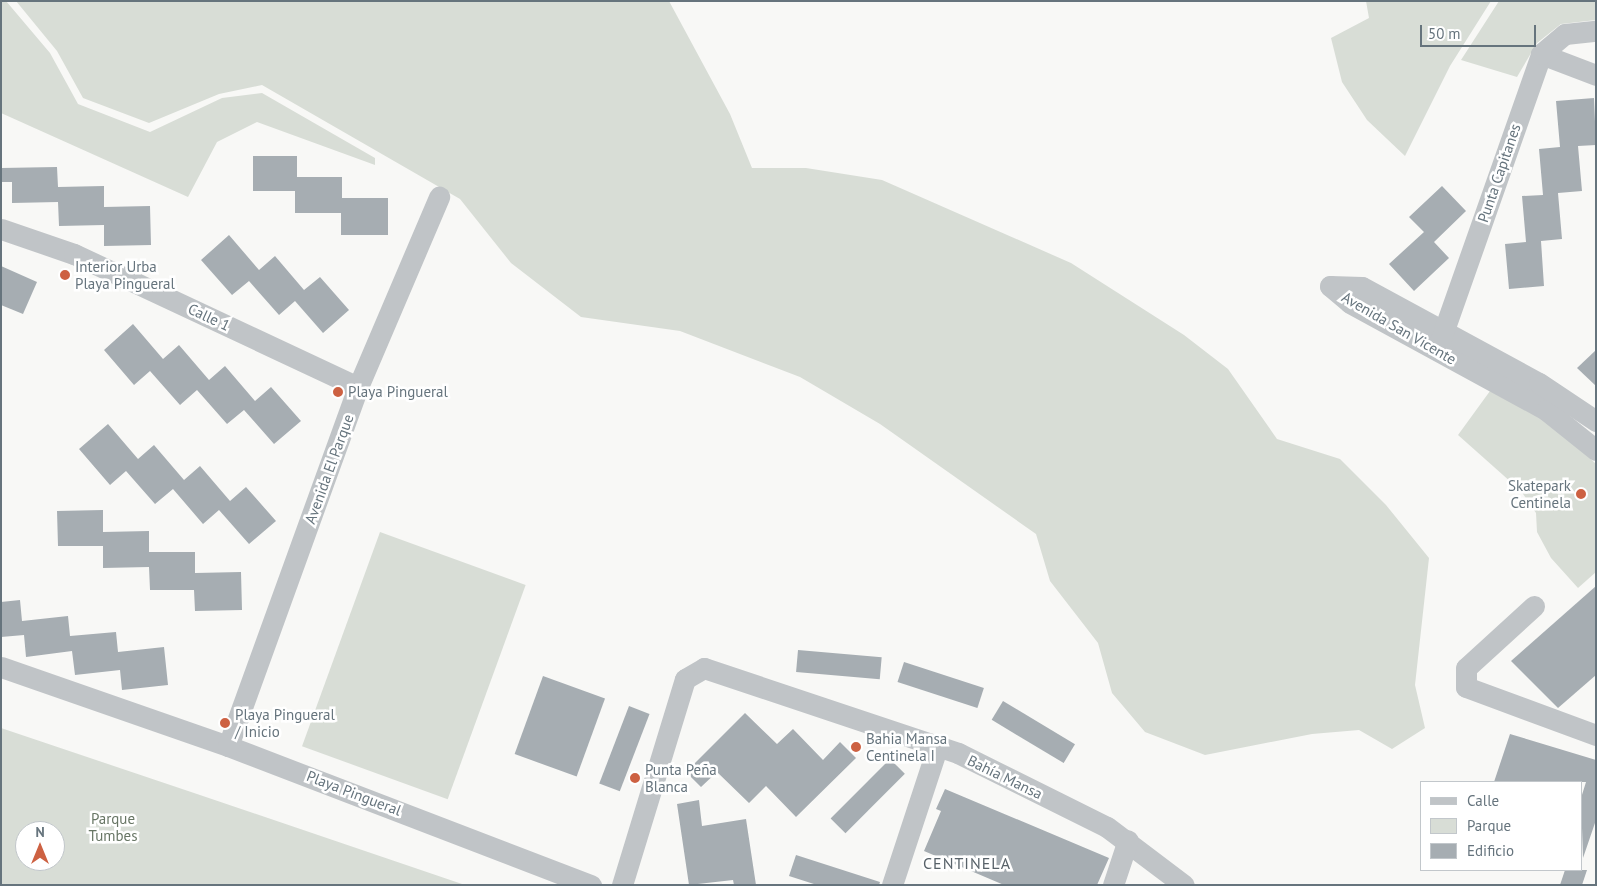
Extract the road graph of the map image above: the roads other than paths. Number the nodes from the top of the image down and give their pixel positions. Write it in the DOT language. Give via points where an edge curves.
graph roads {
  1 [pos="1596,31"];
  2 [pos="1540,54"];
  3 [pos="1596,76"];
  4 [pos="439,197"];
  5 [pos="1,229"];
  6 [pos="1440,341"];
  7 [pos="358,387"];
  8 [pos="1596,420"];
  9 [pos="1596,450"];
  10 [pos="1534,606"];
  11 [pos="1,667"];
  12 [pos="1596,735"];
  13 [pos="938,745"];
  14 [pos="228,746"];
  15 [pos="1128,840"];
  16 [pos="591,885"];
  17 [pos="622,885"];
  18 [pos="892,885"];
  19 [pos="1112,885"];
  20 [pos="1184,885"];
  1 -- 2 [label="street" via="1565,34"];
  2 -- 3 [label="street"];
  2 -- 6 [label="street, Punta Capitanes"];
  4 -- 7 [label="street, Avenida El Parque"];
  5 -- 7 [label="street, Calle 1" via="74,254"];
  6 -- 8 [label="street, Avenida San Vicente"];
  6 -- 9 [label="street, Avenida San Vicente" via="1546,410"];
  7 -- 14 [label="street, Avenida El Parque"];
  10 -- 12 [label="street" via="1466,668 1466,687"];
  11 -- 14 [label="street, Playa Pingueral"];
  13 -- 15 [label="street, Bahía Mansa"];
  13 -- 17 [label="street, Bahía Mansa" via="704,668 695,670 686,679"];
  13 -- 18 [label="street"];
  14 -- 16 [label="street, Playa Pingueral"];
  15 -- 19 [label="street"];
  15 -- 20 [label="street, Bahía Mansa"];
}
